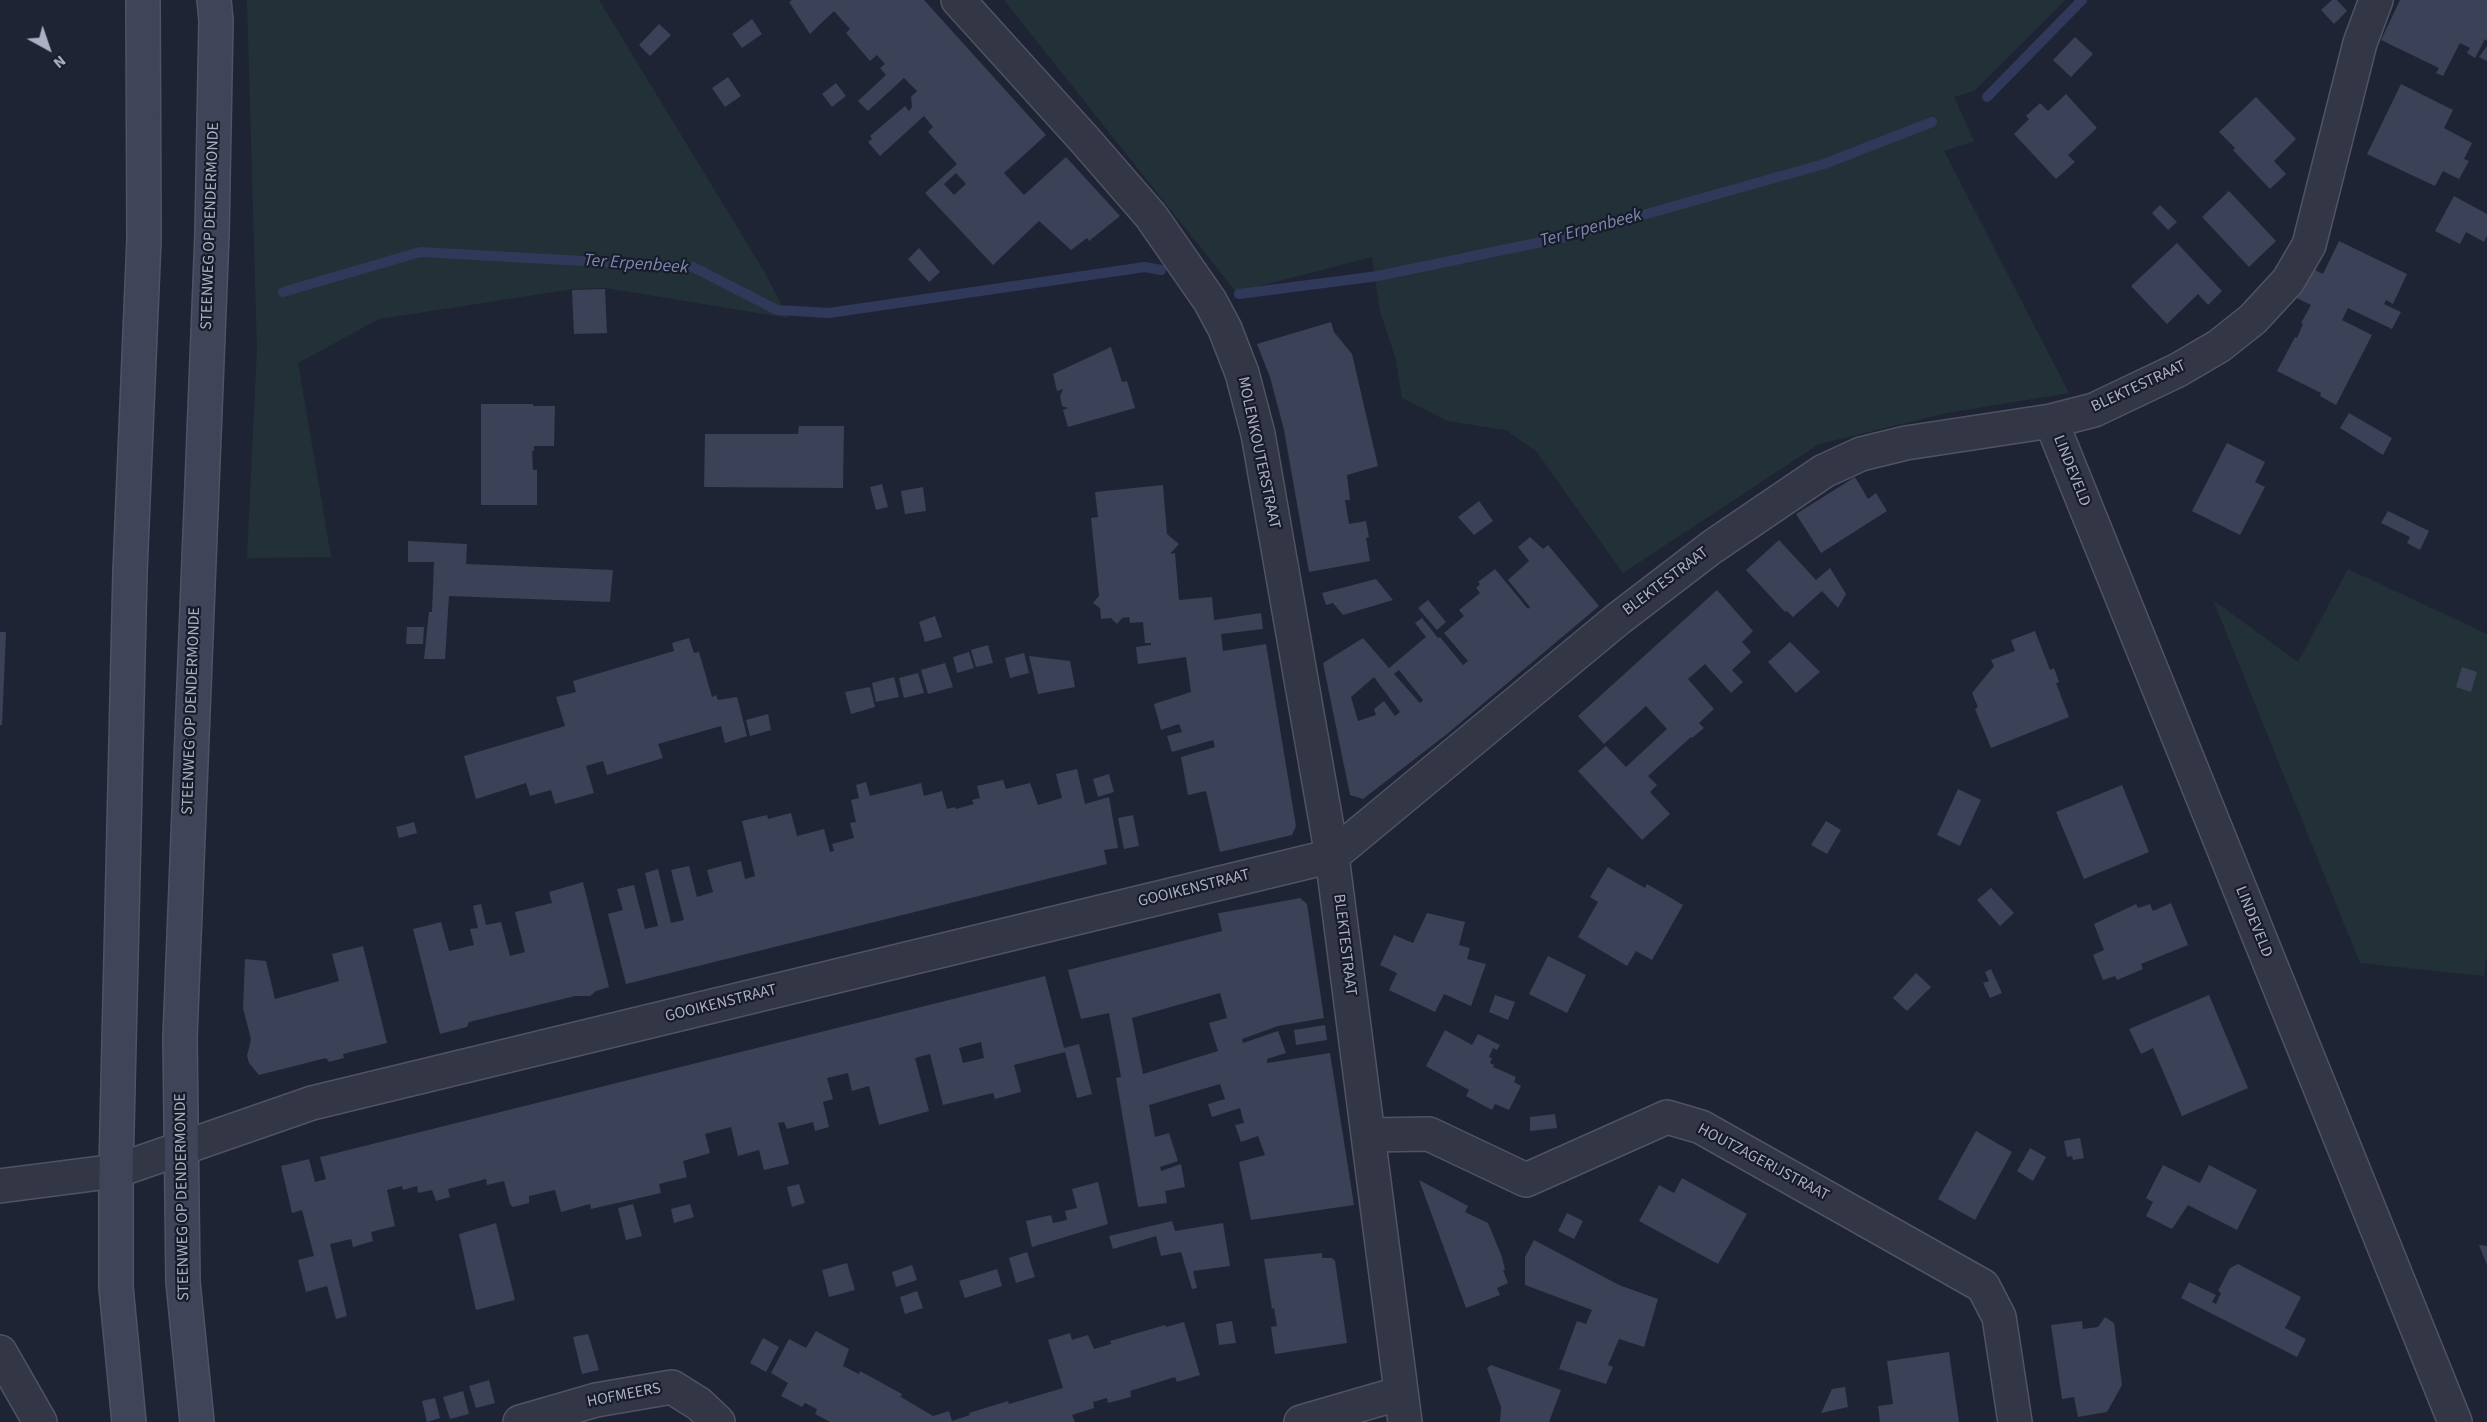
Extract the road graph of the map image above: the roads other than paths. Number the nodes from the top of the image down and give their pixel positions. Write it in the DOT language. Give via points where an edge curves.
graph roads {
  1 [pos="143,0"];
  2 [pos="214,0"];
  3 [pos="958,0"];
  4 [pos="2376,0"];
  5 [pos="2051,422"];
  6 [pos="1332,856"];
  7 [pos="1369,1136"];
  8 [pos="182,1147"];
  9 [pos="116,1171"];
  10 [pos="0,1186"];
  11 [pos="0,1352"];
  12 [pos="1403,1408"];
  13 [pos="40,1422"];
  14 [pos="129,1422"];
  15 [pos="197,1422"];
  16 [pos="520,1422"];
  17 [pos="718,1422"];
  18 [pos="1301,1422"];
  19 [pos="2015,1422"];
  20 [pos="2455,1422"];
  1 -- 9 [label="main road" via="144,239 130,572"];
  2 -- 8 [label="main road, STEENWEG OP DENDERMONDE" via="212,234 180,1037"];
  3 -- 6 [label="street, MOLENKOUTERSTRAAT" via="1151,216 1225,329 1242,373 1258,434"];
  4 -- 5 [label="street, BLEKTESTRAAT" via="2360,43 2309,245 2288,281 2253,319 2211,351 2094,410"];
  5 -- 6 [label="street, BLEKTESTRAAT" via="1906,443 1862,454 1824,471 1712,547 1618,619"];
  5 -- 20 [label="street, LINDEVELD"];
  6 -- 7 [label="street, BLEKTESTRAAT"];
  6 -- 8 [label="street, GOOIKENSTRAAT" via="312,1103"];
  7 -- 12 [label="street, BLEKTESTRAAT"];
  7 -- 19 [label="street, HOUTZAGERIJSTRAAT" via="1429,1134 1526,1180 1667,1117 1701,1127 1983,1286 1999,1317"];
  8 -- 9 [label="street, GOOIKENSTRAAT"];
  8 -- 15 [label="main road, STEENWEG OP DENDERMONDE" via="183,1282"];
  9 -- 10 [label="street, GOOIKENSTRAAT"];
  9 -- 14 [label="main road" via="116,1287"];
  11 -- 13 [label="street"];
  12 -- 18 [label="street"];
  16 -- 17 [label="street, HOFMEERS" via="596,1400 672,1387"];
}
